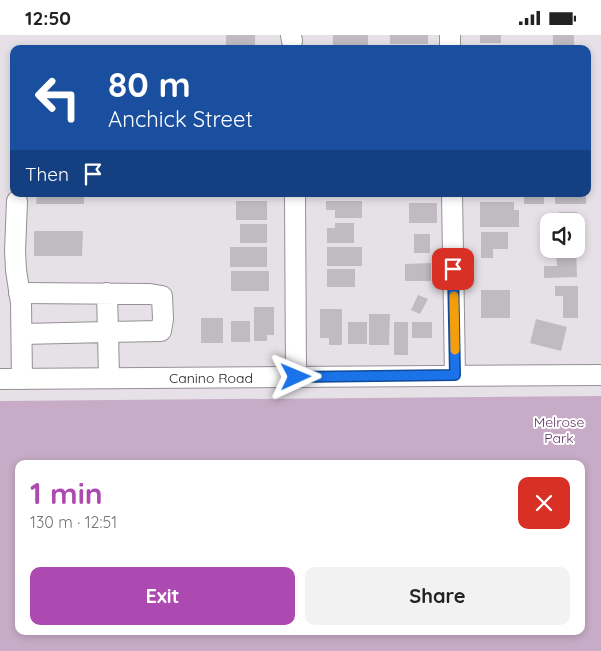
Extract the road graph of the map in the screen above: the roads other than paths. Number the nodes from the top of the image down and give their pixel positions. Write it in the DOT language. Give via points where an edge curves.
graph roads {
  1 [pos="295,197"];
  2 [pos="452,197"];
  3 [pos="17,201"];
  4 [pos="19,293"];
  5 [pos="107,293"];
  6 [pos="108,332"];
  7 [pos="22,334"];
  8 [pos="455,375"];
  9 [pos="601,375"];
  10 [pos="296,377"];
  11 [pos="109,378"];
  12 [pos="0,379"];
  13 [pos="22,379"];
  1 -- 10 [label="street"];
  2 -- 8 [label="street"];
  3 -- 4 [label="street" via="15,251"];
  4 -- 5 [label="street"];
  4 -- 7 [label="street"];
  5 -- 6 [label="street"];
  5 -- 6 [label="street" via="162,296 163,319 161,331"];
  6 -- 7 [label="street"];
  6 -- 11 [label="street"];
  7 -- 13 [label="street"];
  8 -- 9 [label="street, Canino Road"];
  8 -- 10 [label="street, Canino Road"];
  10 -- 11 [label="street, Canino Road"];
  11 -- 13 [label="street, Canino Road"];
  12 -- 13 [label="street, Canino Road"];
}
